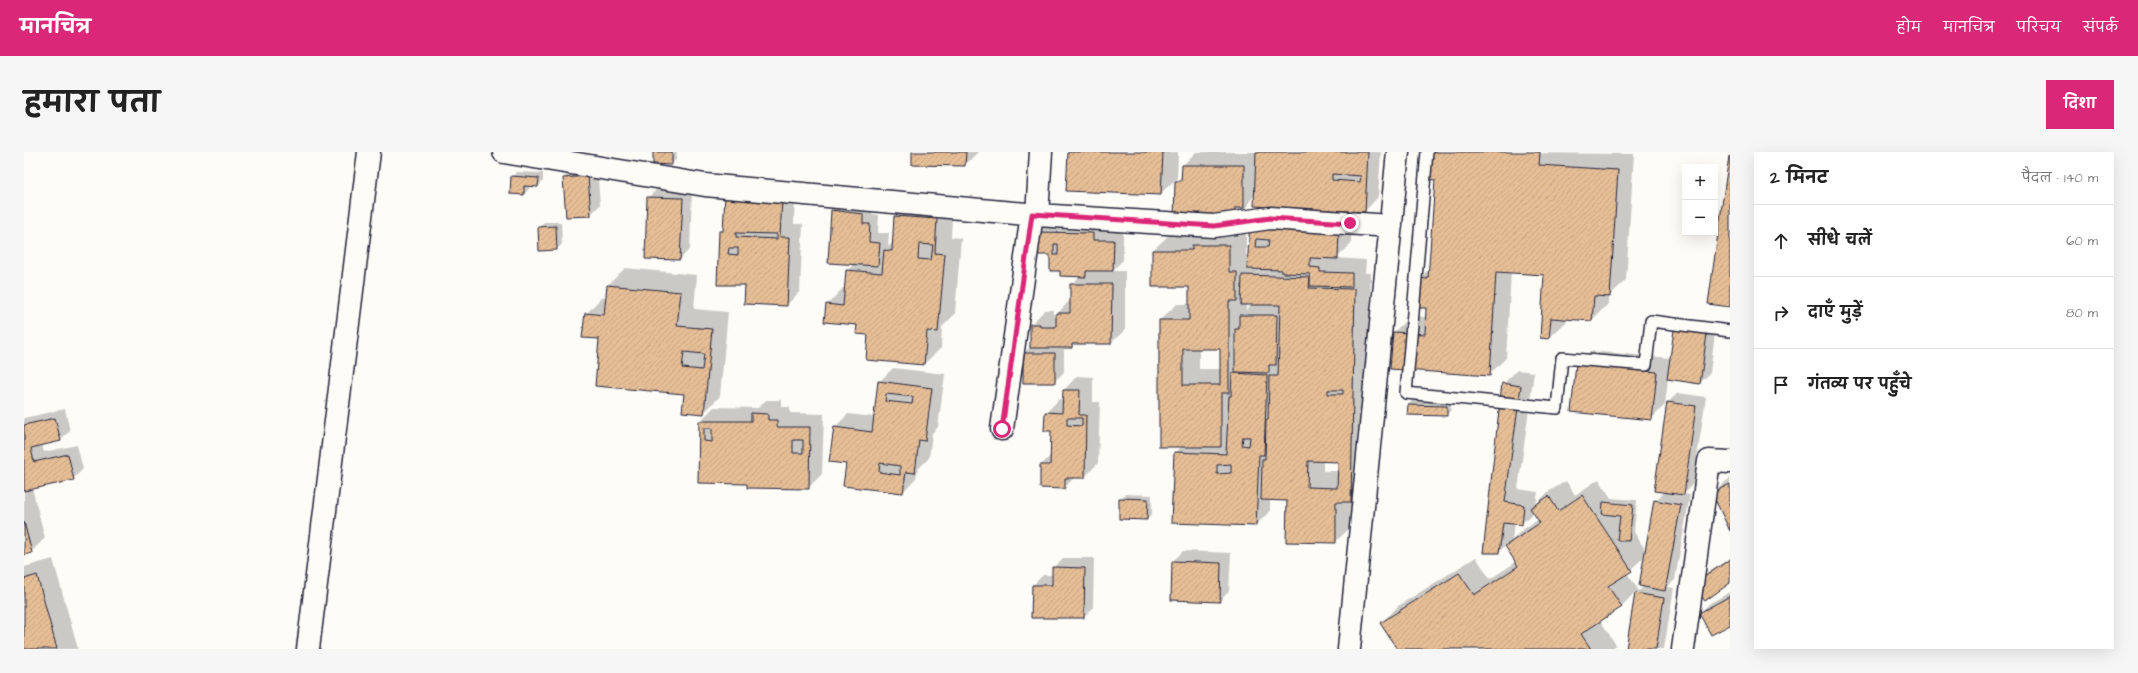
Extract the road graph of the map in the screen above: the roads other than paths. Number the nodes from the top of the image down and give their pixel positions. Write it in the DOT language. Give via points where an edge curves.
graph roads {
  1 [pos="369,152"];
  2 [pos="504,152"];
  3 [pos="1041,152"];
  4 [pos="1398,152"];
  5 [pos="1427,152"];
  6 [pos="1035,215"];
  7 [pos="1391,226"];
  8 [pos="1730,331"];
  9 [pos="1002,429"];
  10 [pos="1730,462"];
  11 [pos="308,649"];
  12 [pos="1349,649"];
  13 [pos="1683,649"];
  1 -- 11 [label="street"];
  2 -- 6 [label="street" via="705,184"];
  3 -- 6 [label="street"];
  4 -- 7 [label="street"];
  5 -- 8 [label="lane" via="1406,393 1557,408 1562,358 1646,365 1651,321"];
  6 -- 7 [label="street" via="1214,226 1270,218"];
  6 -- 9 [label="street"];
  7 -- 12 [label="street"];
  10 -- 13 [label="street" via="1709,461"];
}
